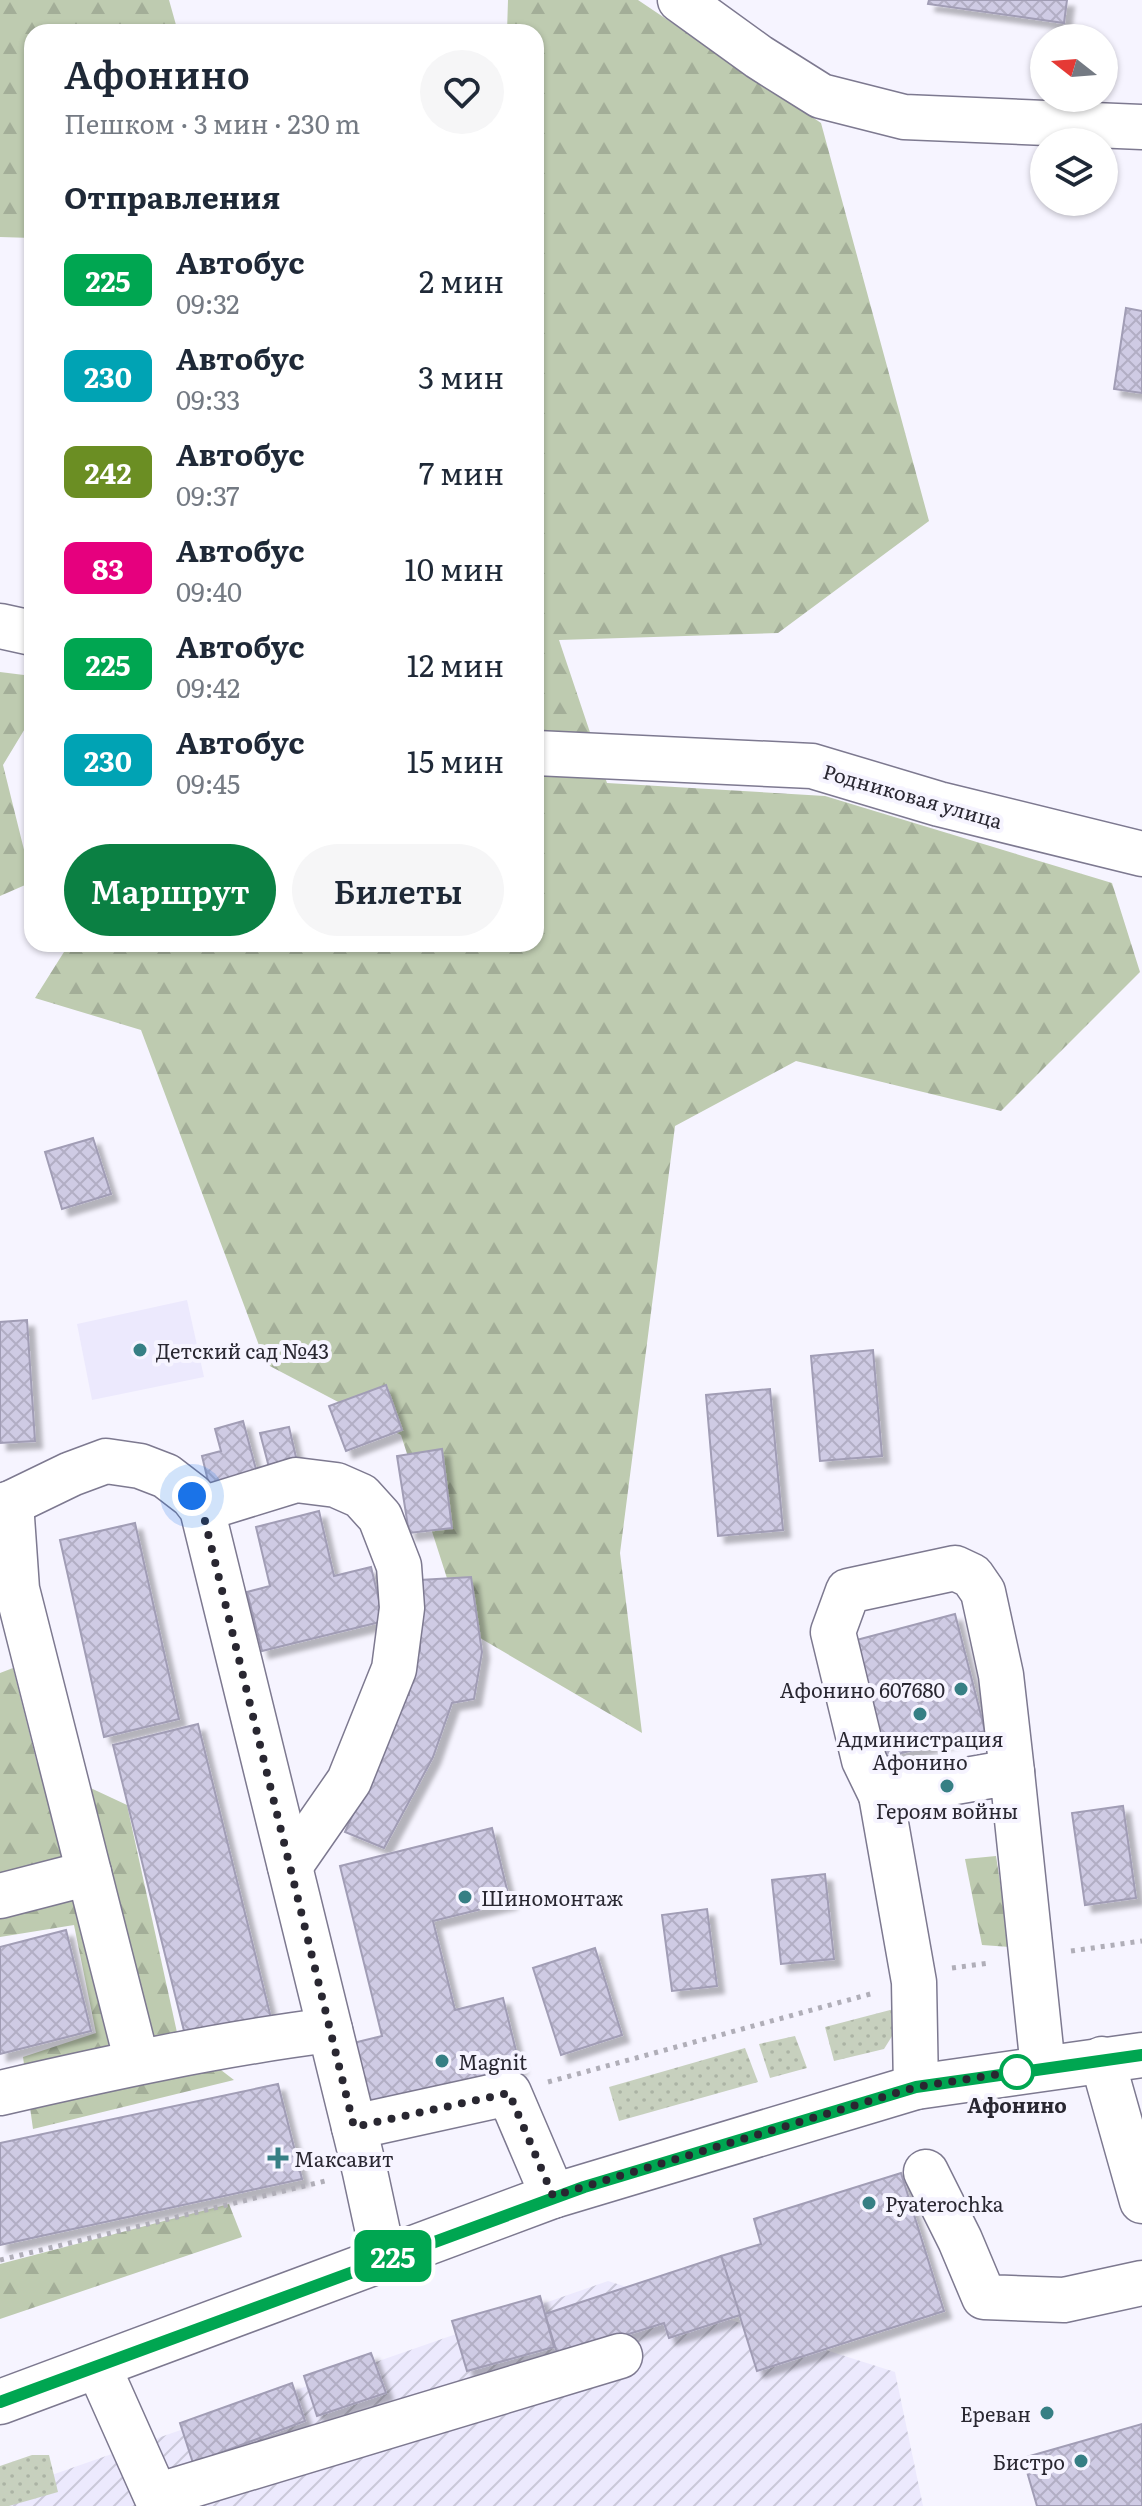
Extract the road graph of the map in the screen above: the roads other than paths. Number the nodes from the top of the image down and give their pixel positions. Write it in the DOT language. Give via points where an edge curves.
graph roads {
  1 [pos="680,0"];
  2 [pos="1142,127"];
  3 [pos="0,626"];
  4 [pos="24,631"];
  5 [pos="544,753"];
  6 [pos="1142,854"];
  7 [pos="197,1503"];
  8 [pos="6,1505"];
  9 [pos="1012,1772"];
  10 [pos="881,1795"];
  11 [pos="290,1866"];
  12 [pos="89,1873"];
  13 [pos="0,1896"];
  14 [pos="330,2030"];
  15 [pos="1122,2057"];
  16 [pos="137,2062"];
  17 [pos="1043,2068"];
  18 [pos="916,2087"];
  19 [pos="0,2093"];
  20 [pos="354,2127"];
  21 [pos="926,2172"];
  22 [pos="553,2196"];
  23 [pos="1142,2201"];
  24 [pos="384,2260"];
  25 [pos="1142,2283"];
  26 [pos="620,2356"];
  27 [pos="98,2366"];
  28 [pos="0,2402"];
  29 [pos="143,2501"];
  1 -- 2 [label="street" via="821,96 904,117"];
  3 -- 4 [label="street"];
  5 -- 6 [label="street, Родниковая улица" via="812,766"];
  7 -- 8 [label="street" via="166,1476 106,1461"];
  7 -- 11 [label="street"];
  7 -- 11 [label="street" via="296,1480 336,1485 361,1496 380,1517 399,1566 402,1608 394,1669 349,1781"];
  8 -- 12 [label="street" via="17,1589"];
  9 -- 10 [label="street"];
  9 -- 10 [label="street" via="1001,1675 983,1592 972,1576 955,1568 848,1591 833,1632 864,1760"];
  9 -- 17 [label="street"];
  10 -- 18 [label="street" via="914,1982"];
  11 -- 14 [label="street"];
  12 -- 13 [label="street"];
  12 -- 16 [label="street"];
  14 -- 16 [label="street"];
  14 -- 20 [label="street"];
  15 -- 17 [label="street"];
  15 -- 23 [label="street"];
  16 -- 19 [label="street"];
  17 -- 18 [label="street"];
  18 -- 22 [label="street"];
  20 -- 22 [label="street" via="509,2093"];
  20 -- 24 [label="street"];
  21 -- 25 [label="street" via="984,2297 1064,2300"];
  22 -- 24 [label="street"];
  24 -- 27 [label="street"];
  26 -- 29 [label="street"];
  27 -- 28 [label="street"];
  27 -- 29 [label="street"];
}
